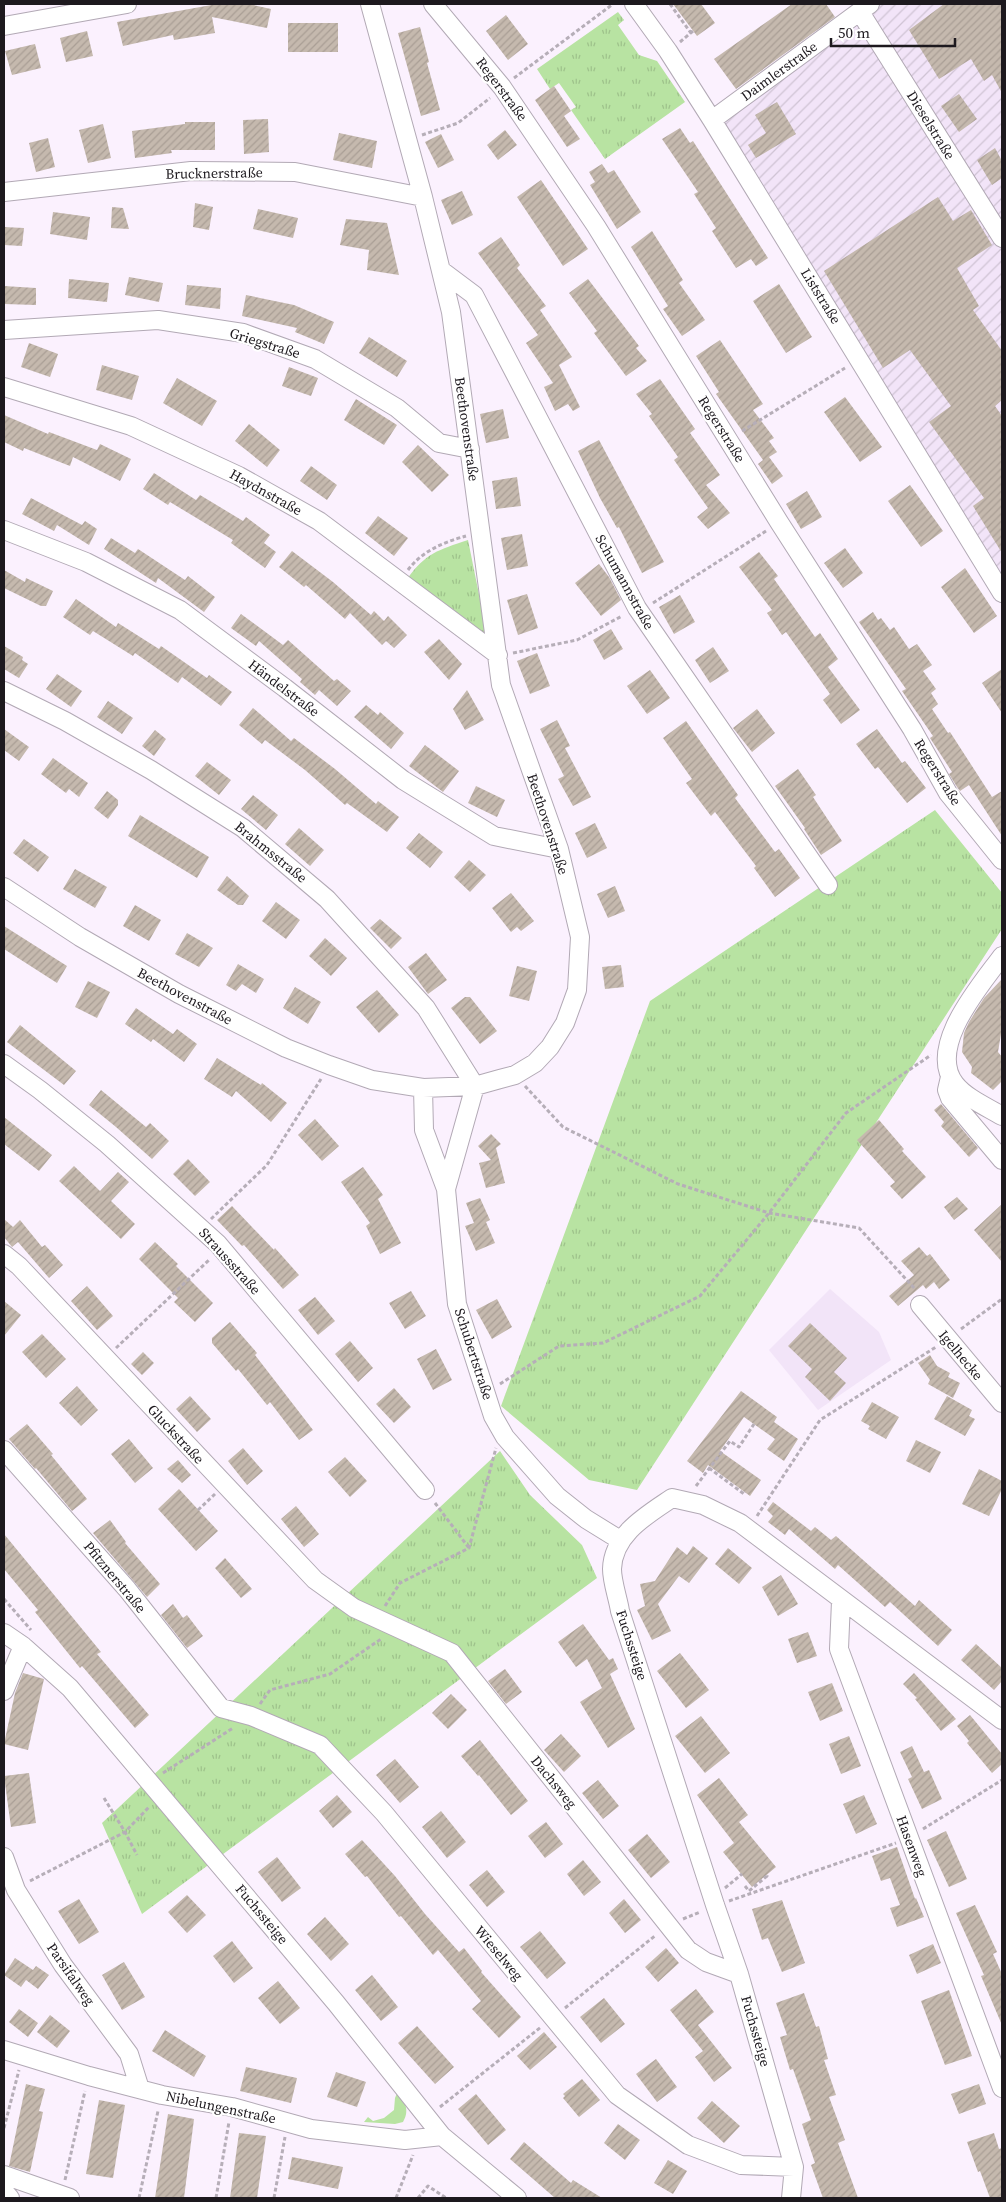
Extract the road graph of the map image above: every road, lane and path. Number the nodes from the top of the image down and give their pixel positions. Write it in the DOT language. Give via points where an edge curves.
graph roads {
  1 [pos="127,4"];
  2 [pos="370,4"];
  3 [pos="433,4"];
  4 [pos="613,4"];
  5 [pos="670,4"];
  6 [pos="640,6"];
  7 [pos="865,8"];
  8 [pos="4,26"];
  9 [pos="691,33"];
  10 [pos="502,86"];
  11 [pos="481,107"];
  12 [pos="712,120"];
  13 [pos="407,139"];
  14 [pos="4,192"];
  15 [pos="423,197"];
  16 [pos="1002,238"];
  17 [pos="442,271"];
  18 [pos="4,330"];
  19 [pos="860,359"];
  20 [pos="4,387"];
  21 [pos="728,439"];
  22 [pos="470,449"];
  23 [pos="4,530"];
  24 [pos="760,536"];
  25 [pos="457,538"];
  26 [pos="398,582"];
  27 [pos="1001,588"];
  28 [pos="655,602"];
  29 [pos="636,608"];
  30 [pos="518,652"];
  31 [pos="498,655"];
  32 [pos="4,691"];
  33 [pos="559,849"];
  34 [pos="1002,860"];
  35 [pos="828,885"];
  36 [pos="4,887"];
  37 [pos="1002,956"];
  38 [pos="950,1042"];
  39 [pos="4,1064"];
  40 [pos="515,1075"];
  41 [pos="323,1076"];
  42 [pos="950,1077"];
  43 [pos="475,1086"];
  44 [pos="422,1088"];
  45 [pos="1002,1116"];
  46 [pos="1002,1160"];
  47 [pos="446,1189"];
  48 [pos="769,1213"];
  49 [pos="211,1219"];
  50 [pos="4,1254"];
  51 [pos="209,1260"];
  52 [pos="1002,1299"];
  53 [pos="920,1305"];
  54 [pos="948,1339"];
  55 [pos="105,1358"];
  56 [pos="500,1384"];
  57 [pos="1002,1403"];
  58 [pos="754,1424"];
  59 [pos="4,1450"];
  60 [pos="493,1451"];
  61 [pos="709,1468"];
  62 [pos="224,1486"];
  63 [pos="425,1490"];
  64 [pos="746,1492"];
  65 [pos="685,1501"];
  66 [pos="198,1510"];
  67 [pos="757,1516"];
  68 [pos="620,1540"];
  69 [pos="469,1548"];
  70 [pos="841,1600"];
  71 [pos="354,1608"];
  72 [pos="376,1619"];
  73 [pos="396,1628"];
  74 [pos="4,1633"];
  75 [pos="23,1646"];
  76 [pos="4,1691"];
  77 [pos="220,1708"];
  78 [pos="251,1716"];
  79 [pos="1002,1720"];
  80 [pos="1002,1780"];
  81 [pos="155,1788"];
  82 [pos="104,1798"];
  83 [pos="126,1832"];
  84 [pos="909,1838"];
  85 [pos="137,1855"];
  86 [pos="4,1857"];
  87 [pos="742,1874"];
  88 [pos="766,1875"];
  89 [pos="28,1882"];
  90 [pos="744,1886"];
  91 [pos="718,1898"];
  92 [pos="664,1930"];
  93 [pos="739,1974"];
  94 [pos="570,2003"];
  95 [pos="546,2023"];
  96 [pos="4,2050"];
  97 [pos="22,2056"];
  98 [pos="89,2076"];
  99 [pos="1002,2088"];
  100 [pos="140,2089"];
  101 [pos="162,2095"];
  102 [pos="232,2107"];
  103 [pos="428,2117"];
  104 [pos="288,2123"];
  105 [pos="4,2128"];
  106 [pos="442,2136"];
  107 [pos="419,2138"];
  108 [pos="794,2167"];
  109 [pos="4,2175"];
  110 [pos="4,2191"];
  111 [pos="66,2197"];
  112 [pos="10,2198"];
  113 [pos="139,2198"];
  114 [pos="216,2198"];
  115 [pos="274,2198"];
  116 [pos="396,2198"];
  117 [pos="418,2198"];
  118 [pos="446,2198"];
  119 [pos="517,2198"];
  120 [pos="791,2198"];
  1 -- 8 [label="street"];
  2 -- 13 [label="street, Beethovenstraße"];
  3 -- 10 [label="street, Regerstraße"];
  4 -- 10 [label="path"];
  5 -- 9 [label="path"];
  6 -- 12 [label="street, Liststraße"];
  7 -- 12 [label="street, Daimlerstraße"];
  7 -- 16 [label="street, Dieselstraße"];
  10 -- 21 [label="street, Regerstraße" via="596,226"];
  11 -- 13 [label="path" via="458,123"];
  12 -- 19 [label="street, Liststraße"];
  13 -- 15 [label="street, Beethovenstraße"];
  14 -- 15 [label="street, Brucknerstraße" via="191,171 238,171 295,172"];
  15 -- 17 [label="street, Beethovenstraße"];
  17 -- 22 [label="street, Beethovenstraße" via="451,312"];
  17 -- 29 [label="street, Schumannstraße" via="474,295"];
  18 -- 22 [label="street, Griegstraße" via="158,320 243,333 315,359 397,408 439,443"];
  19 -- 21 [label="path"];
  19 -- 27 [label="street, Liststraße"];
  20 -- 26 [label="street, Haydnstraße" via="132,426 239,476 319,521"];
  21 -- 34 [label="street, Regerstraße" via="912,729 948,793"];
  22 -- 31 [label="street, Beethovenstraße"];
  23 -- 33 [label="street, Händelstraße" via="86,562 180,610 403,780 494,836"];
  24 -- 28 [label="path"];
  25 -- 26 [label="path" via="415,560"];
  26 -- 31 [label="street, Haydnstraße"];
  29 -- 30 [label="path" via="577,640"];
  29 -- 35 [label="street, Schumannstraße"];
  31 -- 33 [label="street, Beethovenstraße" via="501,685"];
  32 -- 43 [label="street, Brahmsstraße" via="151,770 243,828 327,899 426,1008"];
  33 -- 40 [label="street, Beethovenstraße" via="580,937 577,990 565,1023 550,1047 535,1063"];
  36 -- 44 [label="street, Beethovenstraße" via="80,937 179,994 286,1048 372,1080"];
  37 -- 38 [label="street" via="960,1013"];
  38 -- 42 [label="street" via="947,1063"];
  38 -- 48 [label="path" via="846,1113"];
  39 -- 63 [label="street, Straussstraße" via="107,1144 218,1244"];
  40 -- 43 [label="street, Beethovenstraße"];
  40 -- 48 [label="path" via="563,1127 678,1184"];
  41 -- 49 [label="path" via="267,1164"];
  42 -- 45 [label="street" via="966,1095"];
  42 -- 46 [label="street" via="947,1090 950,1098"];
  43 -- 44 [label="street, Beethovenstraße"];
  43 -- 47 [label="street, Schubertstraße"];
  44 -- 47 [label="street" via="424,1130"];
  47 -- 68 [label="street, Schubertstraße" via="457,1304 494,1416 505,1437 557,1496"];
  48 -- 53 [label="path" via="859,1228 921,1296"];
  48 -- 56 [label="path" via="700,1296 603,1343 559,1346"];
  50 -- 55 [label="street, Gluckstraße"];
  51 -- 55 [label="path"];
  52 -- 54 [label="path"];
  53 -- 54 [label="street, Igelhecke"];
  54 -- 57 [label="street, Igelhecke"];
  54 -- 67 [label="path" via="820,1420"];
  55 -- 62 [label="street, Gluckstraße"];
  58 -- 61 [label="path" via="739,1447 730,1441"];
  59 -- 77 [label="street, Pfitznerstraße" via="127,1589"];
  60 -- 69 [label="path"];
  61 -- 64 [label="path" via="744,1494"];
  61 -- 65 [label="path"];
  62 -- 66 [label="path"];
  62 -- 71 [label="street, Gluckstraße" via="315,1580"];
  63 -- 69 [label="path"];
  65 -- 68 [label="street, Fuchssteige" via="672,1498 640,1520"];
  65 -- 70 [label="street, Fuchssteige" via="703,1505 740,1523"];
  68 -- 91 [label="street, Fuchssteige" via="612,1568 620,1611"];
  69 -- 72 [label="path" via="400,1583"];
  70 -- 79 [label="street, Fuchssteige"];
  70 -- 84 [label="street, Hasenweg" via="839,1649"];
  71 -- 72 [label="street, Dachsweg"];
  72 -- 73 [label="street, Dachsweg"];
  73 -- 78 [label="path" via="330,1674 270,1690"];
  73 -- 92 [label="street, Dachsweg" via="452,1654"];
  74 -- 75 [label="street, Fuchssteige"];
  75 -- 76 [label="street"];
  75 -- 81 [label="street, Fuchssteige" via="70,1688"];
  77 -- 78 [label="street, Wieselweg"];
  78 -- 81 [label="path"];
  78 -- 108 [label="street, Wieselweg" via="320,1745 384,1813 617,2095 688,2144 741,2165"];
  80 -- 84 [label="path"];
  81 -- 83 [label="path"];
  81 -- 103 [label="street, Fuchssteige"];
  82 -- 83 [label="path"];
  83 -- 85 [label="path"];
  83 -- 89 [label="path"];
  84 -- 91 [label="path"];
  84 -- 99 [label="street, Hasenweg"];
  86 -- 100 [label="street, Parsifalweg" via="16,1890 63,1965 129,2054"];
  87 -- 91 [label="path"];
  88 -- 90 [label="path" via="749,1891"];
  91 -- 92 [label="path"];
  91 -- 93 [label="street, Fuchssteige"];
  92 -- 93 [label="street, Dachsweg" via="706,1962"];
  92 -- 94 [label="path"];
  93 -- 108 [label="street, Fuchssteige"];
  95 -- 103 [label="path"];
  96 -- 97 [label="street, Nibelungenstraße"];
  97 -- 98 [label="street, Nibelungenstraße"];
  97 -- 105 [label="path"];
  98 -- 100 [label="street, Nibelungenstraße"];
  98 -- 111 [label="path"];
  100 -- 101 [label="street, Nibelungenstraße"];
  101 -- 102 [label="street, Nibelungenstraße"];
  101 -- 113 [label="path"];
  102 -- 104 [label="street, Nibelungenstraße"];
  102 -- 114 [label="path"];
  103 -- 106 [label="street, Fuchssteige"];
  104 -- 107 [label="street, Nibelungenstraße" via="311,2129 405,2140"];
  104 -- 115 [label="path"];
  106 -- 107 [label="street, Nibelungenstraße"];
  106 -- 119 [label="street, Fuchssteige"];
  107 -- 116 [label="path"];
  108 -- 120 [label="street, Fuchssteige"];
  109 -- 111 [label="street"];
  110 -- 112 [label="street"];
  117 -- 118 [label="path" via="428,2186"];
}
